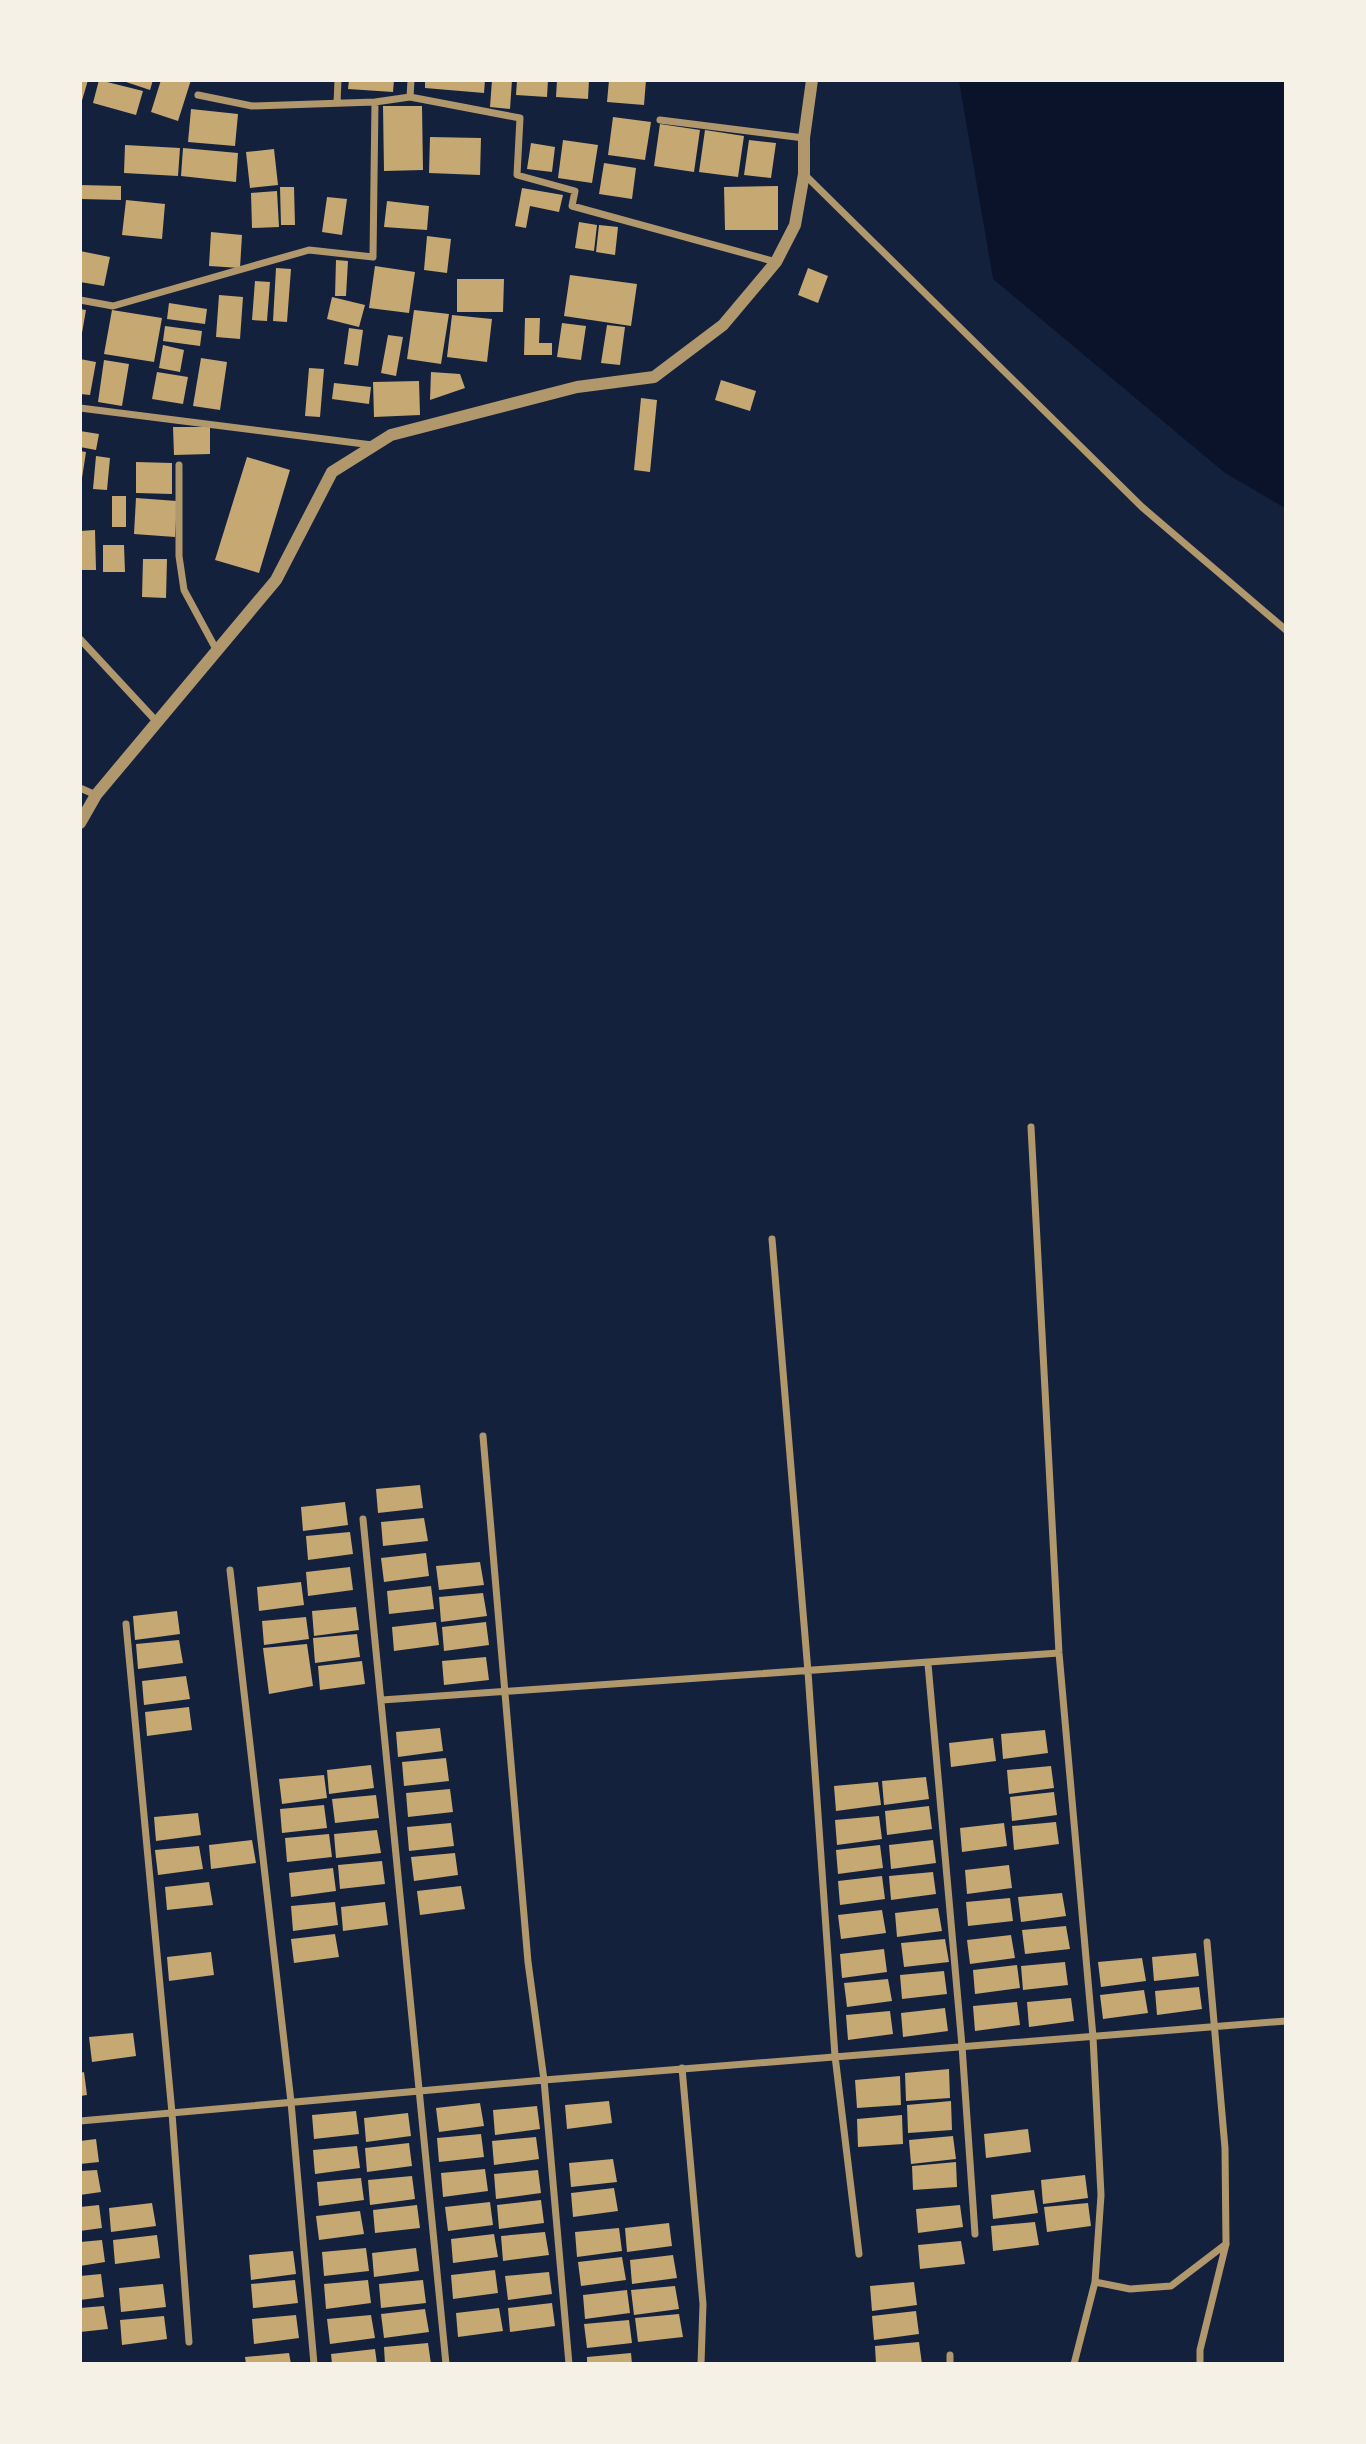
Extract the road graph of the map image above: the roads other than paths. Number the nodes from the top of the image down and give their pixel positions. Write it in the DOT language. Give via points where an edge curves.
graph roads {
  1 [pos="338,80"];
  2 [pos="411,80"];
  3 [pos="812,80"];
  4 [pos="198,96"];
  5 [pos="410,97"];
  6 [pos="375,102"];
  7 [pos="337,103"];
  8 [pos="660,120"];
  9 [pos="804,138"];
  10 [pos="804,174"];
  11 [pos="776,262"];
  12 [pos="80,300"];
  13 [pos="80,408"];
  14 [pos="373,445"];
  15 [pos="179,465"];
  16 [pos="1286,629"];
  17 [pos="80,639"];
  18 [pos="217,650"];
  19 [pos="157,722"];
  20 [pos="80,788"];
  21 [pos="96,795"];
  22 [pos="80,823"];
  23 [pos="1031,1127"];
  24 [pos="772,1239"];
  25 [pos="483,1436"];
  26 [pos="363,1519"];
  27 [pos="230,1570"];
  28 [pos="126,1624"];
  29 [pos="1059,1653"];
  30 [pos="928,1664"];
  31 [pos="808,1672"];
  32 [pos="508,1692"];
  33 [pos="382,1700"];
  34 [pos="1207,1942"];
  35 [pos="1286,2021"];
  36 [pos="1214,2026"];
  37 [pos="1093,2037"];
  38 [pos="962,2046"];
  39 [pos="835,2056"];
  40 [pos="682,2068"];
  41 [pos="544,2080"];
  42 [pos="419,2090"];
  43 [pos="291,2102"];
  44 [pos="172,2113"];
  45 [pos="80,2121"];
  46 [pos="975,2234"];
  47 [pos="1226,2244"];
  48 [pos="859,2254"];
  49 [pos="1095,2282"];
  50 [pos="189,2342"];
  51 [pos="314,2364"];
  52 [pos="446,2364"];
  53 [pos="569,2364"];
  54 [pos="701,2364"];
  55 [pos="1074,2364"];
  56 [pos="1200,2364"];
  1 -- 7 [label="street"];
  2 -- 5 [label="street"];
  3 -- 9 [label="street"];
  4 -- 7 [label="street" via="252,106"];
  5 -- 6 [label="street"];
  5 -- 11 [label="street" via="520,118 517,175 575,191 572,206"];
  6 -- 7 [label="street"];
  6 -- 12 [label="street" via="373,257 309,250 113,306"];
  8 -- 9 [label="street"];
  9 -- 10 [label="street"];
  10 -- 11 [label="street" via="795,225"];
  10 -- 16 [label="street" via="1142,507"];
  11 -- 14 [label="street" via="723,325 654,377 577,387 391,435"];
  13 -- 14 [label="street"];
  14 -- 18 [label="street" via="332,472 276,580"];
  15 -- 18 [label="street" via="179,556 184,590"];
  17 -- 19 [label="street"];
  18 -- 19 [label="street"];
  19 -- 21 [label="street"];
  20 -- 21 [label="street"];
  21 -- 22 [label="street"];
  23 -- 29 [label="street"];
  24 -- 31 [label="street"];
  25 -- 32 [label="street"];
  26 -- 33 [label="street"];
  27 -- 43 [label="street"];
  28 -- 44 [label="street"];
  29 -- 30 [label="street"];
  29 -- 37 [label="street"];
  30 -- 31 [label="street"];
  30 -- 38 [label="street"];
  31 -- 32 [label="street"];
  31 -- 39 [label="street"];
  32 -- 33 [label="street"];
  32 -- 41 [label="street" via="528,1962"];
  33 -- 42 [label="street"];
  34 -- 36 [label="street"];
  35 -- 36 [label="street"];
  36 -- 37 [label="street"];
  36 -- 47 [label="street" via="1225,2148"];
  37 -- 38 [label="street"];
  37 -- 49 [label="street" via="1101,2195"];
  38 -- 39 [label="street"];
  38 -- 46 [label="street"];
  39 -- 40 [label="street"];
  39 -- 48 [label="street"];
  40 -- 41 [label="street"];
  40 -- 54 [label="street" via="703,2304"];
  41 -- 42 [label="street"];
  41 -- 53 [label="street"];
  42 -- 43 [label="street"];
  42 -- 52 [label="street"];
  43 -- 44 [label="street"];
  43 -- 51 [label="street"];
  44 -- 45 [label="street"];
  44 -- 50 [label="street"];
  47 -- 49 [label="street" via="1171,2286 1130,2289"];
  47 -- 56 [label="street"];
  49 -- 55 [label="street"];
}
